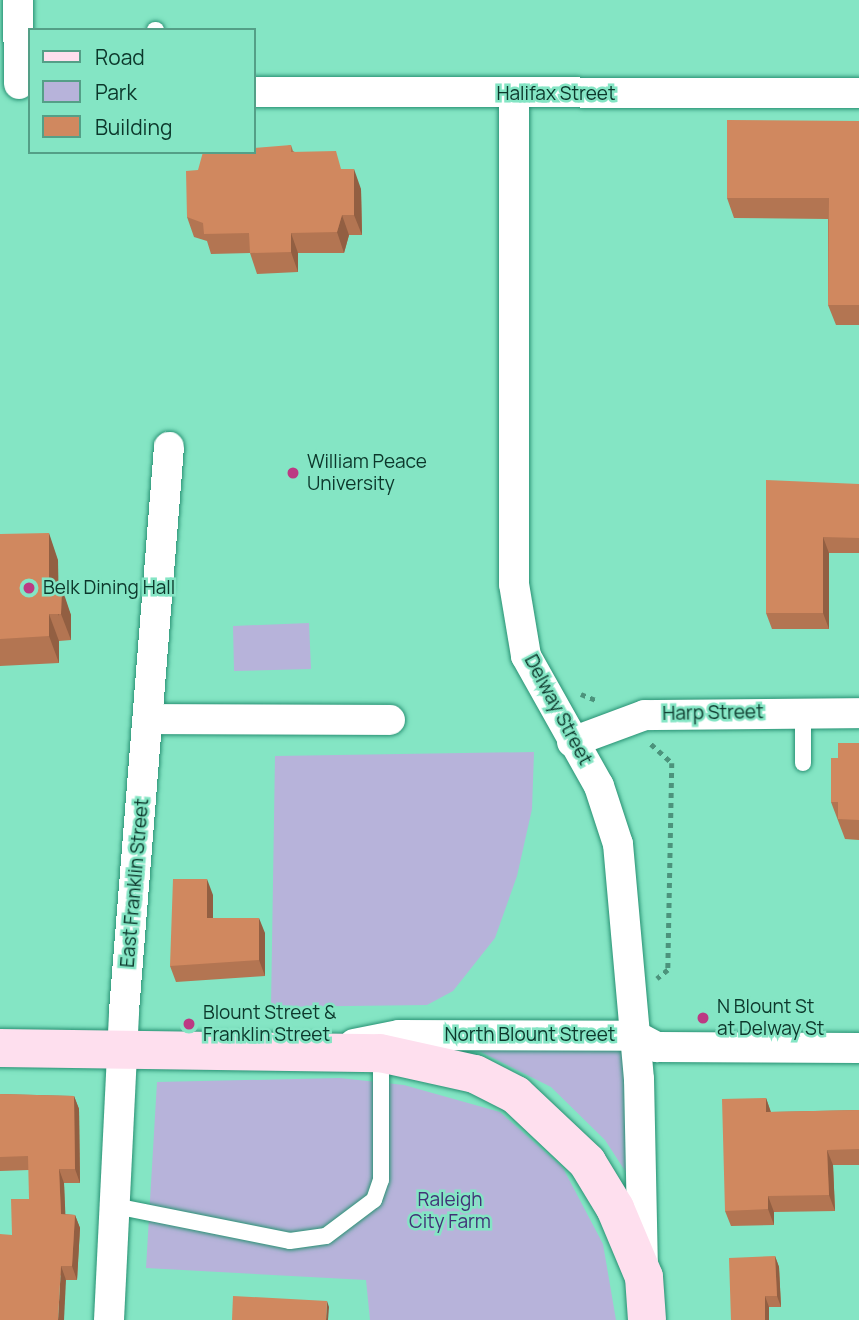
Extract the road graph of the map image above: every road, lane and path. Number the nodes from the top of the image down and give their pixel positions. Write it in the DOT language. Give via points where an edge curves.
graph roads {
  1 [pos="18,0"];
  2 [pos="16,84"];
  3 [pos="256,92"];
  4 [pos="859,93"];
  5 [pos="514,94"];
  6 [pos="169,447"];
  7 [pos="577,692"];
  8 [pos="596,700"];
  9 [pos="803,713"];
  10 [pos="859,713"];
  11 [pos="148,719"];
  12 [pos="390,720"];
  13 [pos="649,740"];
  14 [pos="572,742"];
  15 [pos="803,763"];
  16 [pos="653,987"];
  17 [pos="636,1036"];
  18 [pos="381,1046"];
  19 [pos="0,1048"];
  20 [pos="859,1048"];
  21 [pos="123,1049"];
  22 [pos="116,1206"];
  23 [pos="646,1301"];
  24 [pos="109,1320"];
  1 -- 2 [label="street"];
  3 -- 5 [label="street, Halifax Street"];
  4 -- 5 [label="street, Halifax Street"];
  5 -- 14 [label="street, Delway Street" via="514,584 526,656"];
  6 -- 11 [label="street, East Franklin Street"];
  7 -- 8 [label="path"];
  9 -- 10 [label="street, Harp Street"];
  9 -- 14 [label="street, Harp Street" via="645,715"];
  9 -- 15 [label="lane"];
  11 -- 12 [label="street"];
  11 -- 21 [label="street, East Franklin Street"];
  13 -- 16 [label="path" via="672,763 668,970"];
  14 -- 17 [label="street, Delway Street" via="614,825"];
  17 -- 18 [label="street, North Blount Street"];
  17 -- 20 [label="street, North Blount Street" via="657,1047"];
  17 -- 23 [label="street, Delway Street"];
  18 -- 21 [label="main road, North Blount Street"];
  18 -- 22 [label="lane" via="381,1180 374,1200 326,1237 290,1241"];
  18 -- 23 [label="main road, North Blount Street" via="475,1074 556,1127 615,1208"];
  19 -- 21 [label="main road, North Blount Street"];
  21 -- 22 [label="street, East Franklin Street"];
  22 -- 24 [label="street, East Franklin Street"];
}
